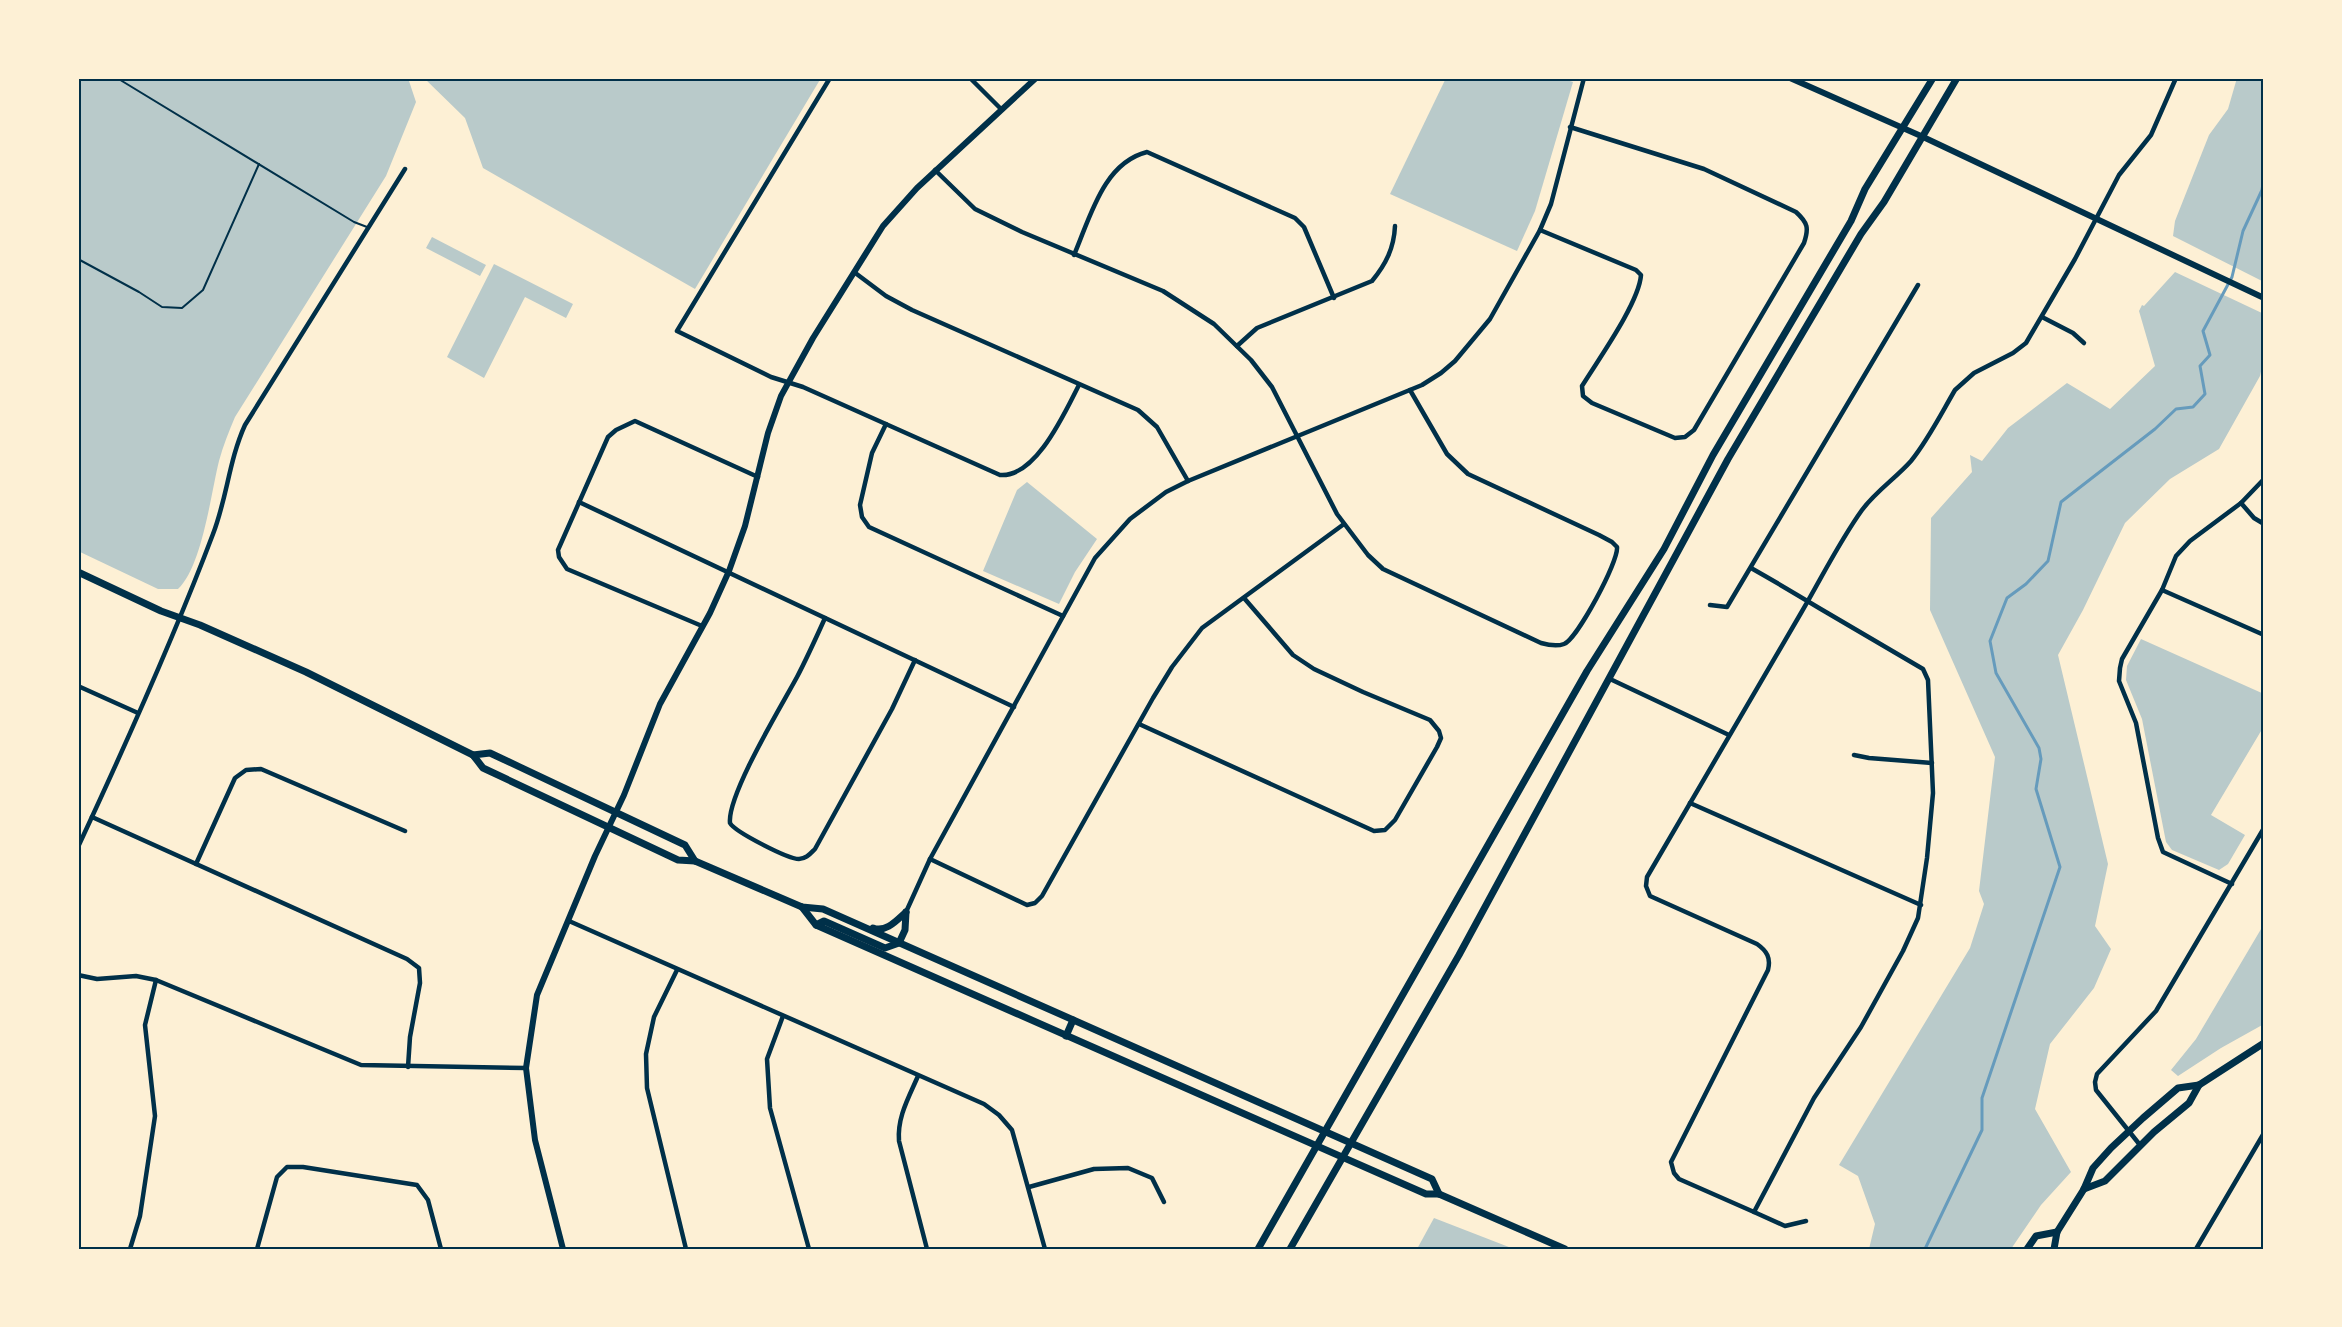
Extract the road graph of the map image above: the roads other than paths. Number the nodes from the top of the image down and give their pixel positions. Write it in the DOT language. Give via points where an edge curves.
graph roads {
  1 [pos="117,78"];
  2 [pos="830,78"];
  3 [pos="970,78"];
  4 [pos="1036,78"];
  5 [pos="1584,78"];
  6 [pos="1790,78"];
  7 [pos="1933,78"];
  8 [pos="1957,78"];
  9 [pos="2175,78"];
  10 [pos="1002,109"];
  11 [pos="1570,127"];
  12 [pos="1902,128"];
  13 [pos="1921,136"];
  14 [pos="259,164"];
  15 [pos="405,169"];
  16 [pos="935,170"];
  17 [pos="2095,219"];
  18 [pos="1395,226"];
  19 [pos="368,227"];
  20 [pos="1540,230"];
  21 [pos="1074,255"];
  22 [pos="78,259"];
  23 [pos="854,272"];
  24 [pos="1918,285"];
  25 [pos="1334,298"];
  26 [pos="2264,298"];
  27 [pos="2042,316"];
  28 [pos="2084,344"];
  29 [pos="1237,346"];
  30 [pos="790,382"];
  31 [pos="1079,385"];
  32 [pos="1410,390"];
  33 [pos="886,424"];
  34 [pos="1298,436"];
  35 [pos="758,477"];
  36 [pos="2264,479"];
  37 [pos="1188,481"];
  38 [pos="579,502"];
  39 [pos="2241,502"];
  40 [pos="1344,524"];
  41 [pos="2264,524"];
  42 [pos="1751,567"];
  43 [pos="729,571"];
  44 [pos="78,572"];
  45 [pos="2162,590"];
  46 [pos="1244,598"];
  47 [pos="1808,601"];
  48 [pos="1710,605"];
  49 [pos="1063,616"];
  50 [pos="179,617"];
  51 [pos="825,618"];
  52 [pos="702,626"];
  53 [pos="2264,635"];
  54 [pos="915,660"];
  55 [pos="1610,679"];
  56 [pos="78,686"];
  57 [pos="1014,707"];
  58 [pos="138,713"];
  59 [pos="1139,724"];
  60 [pos="1729,735"];
  61 [pos="1854,754"];
  62 [pos="473,755"];
  63 [pos="1932,763"];
  64 [pos="1690,803"];
  65 [pos="616,812"];
  66 [pos="92,818"];
  67 [pos="609,828"];
  68 [pos="2264,828"];
  69 [pos="405,831"];
  70 [pos="78,848"];
  71 [pos="930,859"];
  72 [pos="695,861"];
  73 [pos="196,864"];
  74 [pos="2232,884"];
  75 [pos="1921,905"];
  76 [pos="802,906"];
  77 [pos="906,912"];
  78 [pos="846,919"];
  79 [pos="569,921"];
  80 [pos="816,925"];
  81 [pos="899,943"];
  82 [pos="677,970"];
  83 [pos="78,975"];
  84 [pos="156,980"];
  85 [pos="783,1016"];
  86 [pos="1074,1020"];
  87 [pos="1066,1036"];
  88 [pos="2264,1043"];
  89 [pos="408,1067"];
  90 [pos="525,1068"];
  91 [pos="918,1076"];
  92 [pos="2199,1085"];
  93 [pos="1326,1131"];
  94 [pos="2129,1131"];
  95 [pos="2264,1133"];
  96 [pos="1352,1143"];
  97 [pos="2140,1145"];
  98 [pos="1317,1146"];
  99 [pos="1343,1158"];
  100 [pos="1029,1187"];
  101 [pos="2084,1190"];
  102 [pos="1439,1194"];
  103 [pos="1164,1202"];
  104 [pos="1754,1212"];
  105 [pos="1806,1221"];
  106 [pos="2057,1232"];
  107 [pos="130,1249"];
  108 [pos="257,1249"];
  109 [pos="441,1249"];
  110 [pos="563,1249"];
  111 [pos="686,1249"];
  112 [pos="809,1249"];
  113 [pos="927,1249"];
  114 [pos="1046,1249"];
  115 [pos="1258,1249"];
  116 [pos="1290,1249"];
  117 [pos="1565,1249"];
  118 [pos="2028,1249"];
  119 [pos="2054,1249"];
  120 [pos="2196,1249"];
  1 -- 14 [label="lane"];
  2 -- 30 [label="street" via="677,331 771,377"];
  3 -- 10 [label="street"];
  4 -- 10 [label="street"];
  5 -- 11 [label="street"];
  6 -- 12 [label="street"];
  7 -- 12 [label="main road"];
  8 -- 13 [label="main road"];
  9 -- 17 [label="street" via="2151,135 2120,175"];
  10 -- 16 [label="street"];
  11 -- 20 [label="street" via="1551,204"];
  11 -- 20 [label="street" via="1704,169 1797,213 1808,230 1694,430 1675,438 1583,396 1582,386 1633,301 1641,275"];
  12 -- 13 [label="street"];
  12 -- 93 [label="main road" via="1713,455 1664,549 1587,671"];
  13 -- 17 [label="street"];
  13 -- 55 [label="main road" via="1728,459"];
  14 -- 19 [label="lane"];
  14 -- 22 [label="lane" via="203,291 182,308 162,307"];
  15 -- 19 [label="street"];
  16 -- 21 [label="street" via="975,209"];
  16 -- 23 [label="street" via="883,226"];
  17 -- 26 [label="street"];
  17 -- 27 [label="street"];
  18 -- 25 [label="street" via="1395,243 1372,281"];
  19 -- 50 [label="street" via="245,425 232,459 215,530"];
  20 -- 32 [label="street" via="1490,319 1475,338 1441,373"];
  21 -- 25 [label="street" via="1106,183 1123,162 1147,152 1295,218 1304,227"];
  21 -- 29 [label="street" via="1163,291 1214,324"];
  23 -- 30 [label="street"];
  23 -- 31 [label="street" via="912,310"];
  24 -- 42 [label="street"];
  25 -- 29 [label="street" via="1257,328"];
  27 -- 28 [label="street" via="2073,333"];
  27 -- 47 [label="street" via="2026,343 1974,373 1955,390 1910,462 1862,510"];
  29 -- 34 [label="street" via="1272,387"];
  30 -- 33 [label="street"];
  30 -- 35 [label="street" via="772,420"];
  31 -- 33 [label="street" via="1056,429 1024,468 1013,475 1000,476"];
  31 -- 37 [label="street" via="1138,410 1157,427"];
  32 -- 34 [label="street"];
  32 -- 40 [label="street" via="1447,454 1468,474 1612,542 1617,547 1617,559 1571,640 1553,646 1383,569"];
  33 -- 49 [label="street" via="872,453 860,506 865,523"];
  34 -- 37 [label="street"];
  34 -- 40 [label="street"];
  35 -- 38 [label="street" via="634,421 608,437"];
  35 -- 43 [label="street"];
  36 -- 39 [label="street"];
  37 -- 49 [label="street" via="1130,519 1095,558"];
  38 -- 43 [label="street"];
  38 -- 52 [label="street" via="558,550 567,569"];
  39 -- 41 [label="street"];
  39 -- 45 [label="street" via="2183,548"];
  40 -- 46 [label="street"];
  42 -- 47 [label="street"];
  42 -- 48 [label="street" via="1727,607"];
  43 -- 51 [label="street"];
  43 -- 52 [label="street"];
  44 -- 50 [label="main road"];
  45 -- 53 [label="street"];
  45 -- 74 [label="street" via="2122,659 2119,681 2136,723 2163,852"];
  46 -- 59 [label="street" via="1202,628 1172,667"];
  46 -- 59 [label="street" via="1293,655 1314,669 1430,720 1439,731 1437,747 1395,820 1385,830 1374,831"];
  47 -- 60 [label="street"];
  47 -- 63 [label="street" via="1927,673"];
  49 -- 57 [label="street"];
  50 -- 58 [label="street"];
  50 -- 62 [label="main road" via="306,672"];
  51 -- 54 [label="street"];
  51 -- 54 [label="street" via="806,661 750,762 730,813 730,823 736,831 792,858 804,859 815,849"];
  52 -- 65 [label="street" via="660,704"];
  54 -- 57 [label="street"];
  55 -- 60 [label="street"];
  55 -- 96 [label="main road"];
  56 -- 58 [label="street"];
  57 -- 71 [label="street"];
  58 -- 66 [label="street"];
  59 -- 71 [label="street" via="1035,903 1027,905"];
  60 -- 64 [label="street"];
  61 -- 63 [label="street"];
  62 -- 65 [label="main road" via="490,753"];
  62 -- 67 [label="main road" via="483,768"];
  63 -- 75 [label="street" via="1930,828"];
  64 -- 75 [label="street"];
  64 -- 104 [label="street" via="1647,877 1647,891 1656,900 1756,944 1768,954 1770,963 1676,1149 1672,1168 1679,1179"];
  65 -- 67 [label="street"];
  65 -- 72 [label="main road" via="685,845"];
  66 -- 70 [label="street"];
  66 -- 73 [label="street"];
  67 -- 72 [label="main road" via="678,860"];
  67 -- 79 [label="street"];
  68 -- 74 [label="street"];
  69 -- 73 [label="street" via="261,769 246,770 235,778"];
  71 -- 77 [label="street"];
  72 -- 76 [label="main road"];
  73 -- 89 [label="street" via="407,959 419,968"];
  74 -- 94 [label="street" via="2156,1011 2097,1074 2096,1090"];
  75 -- 104 [label="street" via="1914,931 1861,1027 1809,1107"];
  76 -- 78 [label="main road" via="823,909"];
  76 -- 80 [label="main road"];
  77 -- 78 [label="main road" via="887,928 878,930"];
  77 -- 81 [label="main road"];
  78 -- 81 [label="main road"];
  79 -- 82 [label="street"];
  79 -- 90 [label="street" via="537,995"];
  80 -- 81 [label="main road" via="824,921 885,948"];
  80 -- 87 [label="main road"];
  81 -- 86 [label="main road"];
  82 -- 85 [label="street"];
  82 -- 111 [label="street" via="654,1017 646,1054 647,1088"];
  83 -- 84 [label="street"];
  84 -- 89 [label="street" via="361,1065"];
  84 -- 107 [label="street" via="145,1024 155,1116 140,1216"];
  85 -- 91 [label="street"];
  85 -- 112 [label="street" via="767,1059 767,1084 770,1108"];
  86 -- 87 [label="main road"];
  86 -- 93 [label="main road"];
  87 -- 98 [label="main road"];
  88 -- 92 [label="main road"];
  89 -- 90 [label="street"];
  90 -- 110 [label="street" via="535,1140"];
  91 -- 100 [label="street" via="984,1104 999,1115 1012,1130"];
  91 -- 113 [label="street" via="898,1127"];
  92 -- 94 [label="main road" via="2178,1088"];
  92 -- 97 [label="main road" via="2188,1103"];
  93 -- 96 [label="main road"];
  93 -- 98 [label="main road"];
  94 -- 97 [label="street"];
  94 -- 101 [label="main road" via="2093,1168"];
  95 -- 120 [label="street"];
  96 -- 99 [label="main road"];
  96 -- 102 [label="main road" via="1432,1179"];
  97 -- 101 [label="main road" via="2105,1180"];
  98 -- 99 [label="main road"];
  98 -- 115 [label="main road"];
  99 -- 102 [label="main road" via="1426,1194"];
  99 -- 116 [label="main road"];
  100 -- 103 [label="street" via="1094,1169 1128,1168 1152,1178"];
  100 -- 114 [label="street"];
  101 -- 106 [label="main road"];
  102 -- 117 [label="main road"];
  104 -- 105 [label="street" via="1785,1226"];
  106 -- 118 [label="main road" via="2036,1236"];
  106 -- 119 [label="main road"];
  108 -- 109 [label="street" via="277,1177 287,1167 303,1167 417,1185 428,1200"];
}
